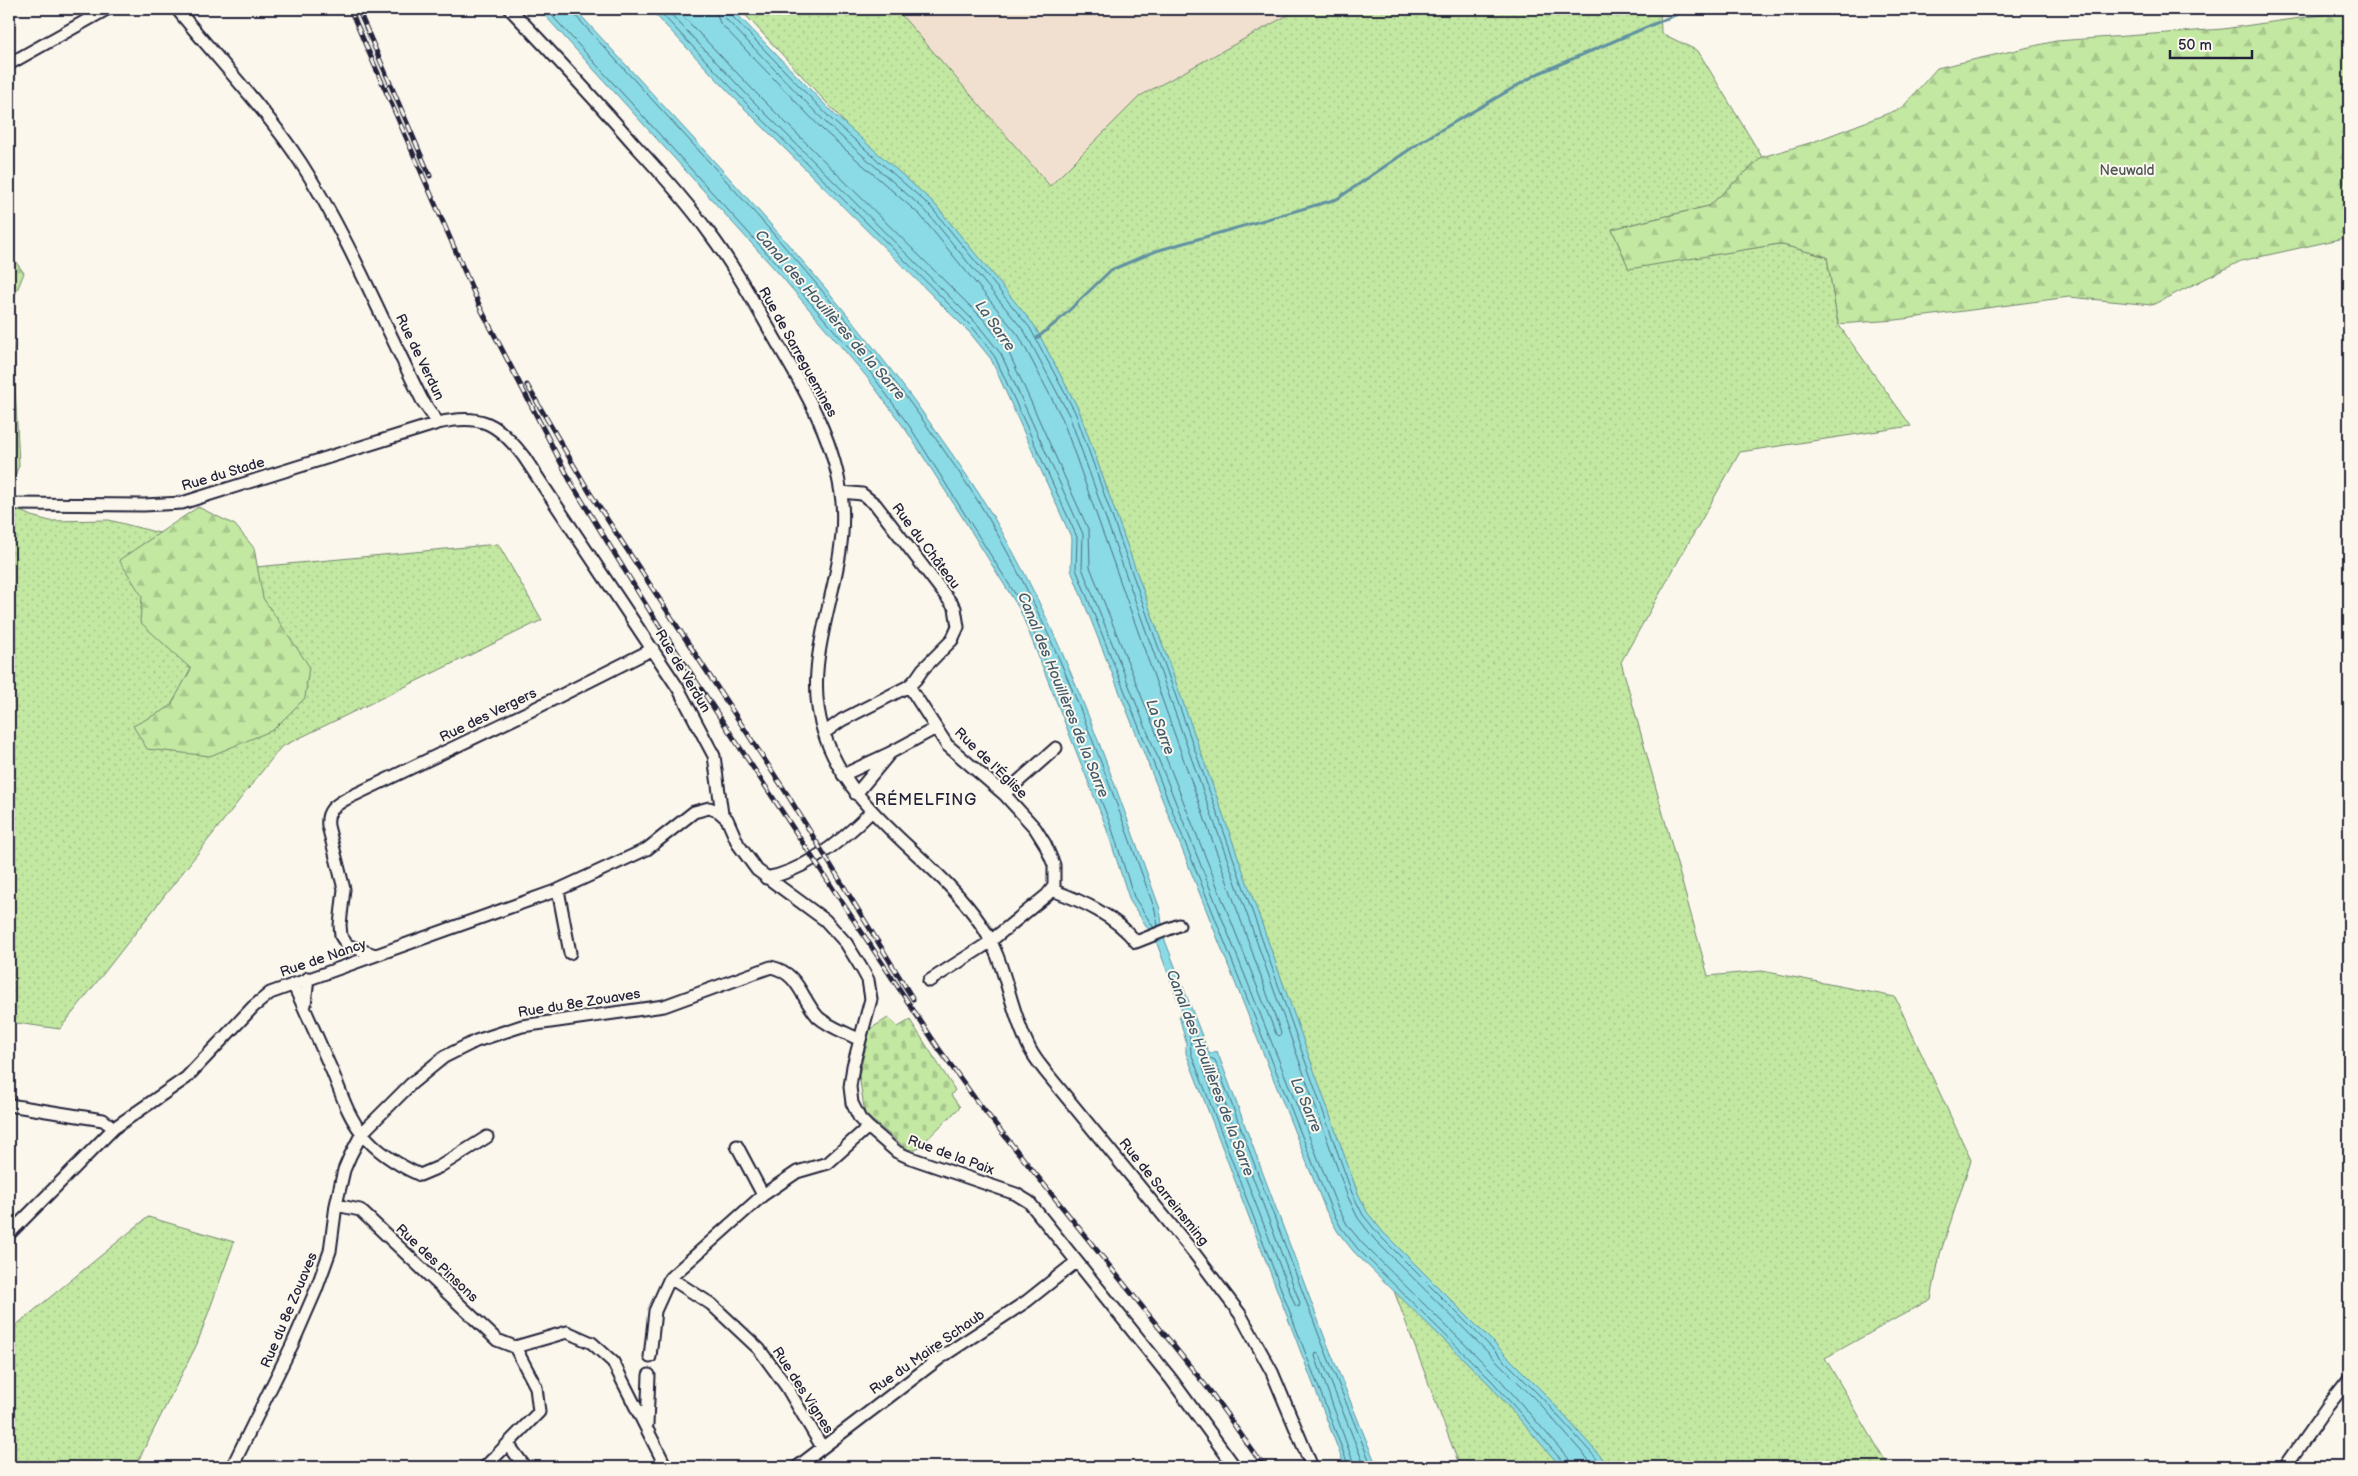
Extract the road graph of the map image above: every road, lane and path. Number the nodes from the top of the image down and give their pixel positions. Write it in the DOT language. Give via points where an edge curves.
graph roads {
  1 [pos="107,9"];
  2 [pos="177,9"];
  3 [pos="510,9"];
  4 [pos="9,64"];
  5 [pos="438,423"];
  6 [pos="841,492"];
  7 [pos="9,504"];
  8 [pos="653,649"];
  9 [pos="909,686"];
  10 [pos="936,728"];
  11 [pos="824,733"];
  12 [pos="1056,748"];
  13 [pos="890,753"];
  14 [pos="843,775"];
  15 [pos="718,776"];
  16 [pos="856,794"];
  17 [pos="1004,794"];
  18 [pos="709,808"];
  19 [pos="872,811"];
  20 [pos="722,814"];
  21 [pos="797,867"];
  22 [pos="766,878"];
  23 [pos="558,890"];
  24 [pos="784,890"];
  25 [pos="1052,890"];
  26 [pos="1176,927"];
  27 [pos="991,940"];
  28 [pos="570,953"];
  29 [pos="375,956"];
  30 [pos="308,978"];
  31 [pos="929,981"];
  32 [pos="293,984"];
  33 [pos="305,1005"];
  34 [pos="860,1040"];
  35 [pos="9,1104"];
  36 [pos="868,1127"];
  37 [pos="114,1128"];
  38 [pos="364,1130"];
  39 [pos="487,1137"];
  40 [pos="737,1146"];
  41 [pos="763,1195"];
  42 [pos="336,1205"];
  43 [pos="9,1234"];
  44 [pos="1076,1262"];
  45 [pos="670,1278"];
  46 [pos="515,1347"];
  47 [pos="650,1357"];
  48 [pos="649,1375"];
  49 [pos="2349,1379"];
  50 [pos="647,1428"];
  51 [pos="508,1444"];
  52 [pos="822,1446"];
  53 [pos="232,1467"];
  54 [pos="485,1467"];
  55 [pos="525,1467"];
  56 [pos="666,1467"];
  57 [pos="797,1467"];
  58 [pos="1235,1467"];
  59 [pos="1312,1467"];
  60 [pos="2285,1467"];
  1 -- 4 [label="street"];
  2 -- 5 [label="street, Rue de Verdun" via="274,125 301,163 336,221 422,400"];
  3 -- 6 [label="street, Rue de Sarreguemines" via="681,196 731,265 813,406 830,446"];
  5 -- 7 [label="street, Rue du Stade" via="182,502 144,505"];
  5 -- 8 [label="street, Rue de Verdun" via="479,420 507,435"];
  6 -- 9 [label="street, Rue du Château" via="862,494 872,501 955,608 958,627 952,640"];
  6 -- 11 [label="street, Rue de Sarreguemines" via="840,558 816,663 816,702"];
  8 -- 15 [label="street, Rue de Verdun" via="708,745"];
  8 -- 29 [label="street, Rue des Vergers" via="330,810 327,820 343,882 341,936 347,945"];
  9 -- 10 [label="street, Rue de l'Église"];
  9 -- 11 [label="street" via="842,720"];
  10 -- 13 [label="street"];
  10 -- 17 [label="street, Rue de l'Église" via="946,745"];
  11 -- 14 [label="street, Rue de Sarreguemines"];
  12 -- 17 [label="street"];
  13 -- 14 [label="street"];
  13 -- 16 [label="street"];
  14 -- 16 [label="street, Rue de Sarreguemines"];
  15 -- 18 [label="street"];
  15 -- 20 [label="street, Rue de Verdun"];
  16 -- 19 [label="street, Rue de Sarreguemines"];
  17 -- 25 [label="street, Rue de l'Église" via="1045,844 1054,865"];
  18 -- 20 [label="street"];
  18 -- 23 [label="street, Rue de Nancy" via="694,812 647,849"];
  19 -- 21 [label="street" via="843,838"];
  19 -- 27 [label="street, Rue de Sarreguemines" via="969,909"];
  20 -- 22 [label="street, Rue de la Paix" via="745,856"];
  21 -- 22 [label="street"];
  21 -- 24 [label="street"];
  22 -- 24 [label="street, Rue de la Paix"];
  23 -- 28 [label="street"];
  23 -- 29 [label="street, Rue de Nancy"];
  24 -- 34 [label="street, Rue de la Paix" via="817,913 834,930 865,974 870,999"];
  25 -- 26 [label="street" via="1096,910 1140,940"];
  25 -- 27 [label="street"];
  27 -- 31 [label="street"];
  27 -- 59 [label="street, Rue de Sarreinsming" via="1028,1047 1240,1314 1272,1372"];
  29 -- 30 [label="street, Rue de Nancy"];
  30 -- 32 [label="street, Rue de Nancy"];
  30 -- 33 [label="street"];
  32 -- 33 [label="street"];
  32 -- 37 [label="street, Rue de Nancy" via="258,1002 186,1078"];
  33 -- 38 [label="street" via="346,1107"];
  34 -- 36 [label="street, Rue de la Paix" via="850,1097 854,1110"];
  34 -- 38 [label="street, Rue du 8e Zouaves" via="819,1017 793,979 782,969 771,967 664,1006 522,1026 476,1041 444,1057"];
  35 -- 37 [label="street" via="103,1120"];
  36 -- 41 [label="street" via="828,1163 797,1172"];
  36 -- 44 [label="street, Rue de la Paix" via="897,1152 1022,1197"];
  37 -- 43 [label="street, Rue de Nancy"];
  38 -- 39 [label="street" via="400,1166 420,1175"];
  38 -- 42 [label="street, Rue du 8e Zouaves" via="344,1170"];
  40 -- 41 [label="street"];
  41 -- 45 [label="street"];
  42 -- 46 [label="street, Rue des Pinsons" via="360,1210 497,1340"];
  42 -- 53 [label="street, Rue du 8e Zouaves" via="330,1251 316,1290"];
  44 -- 52 [label="street, Rue du Maire Schaub"];
  44 -- 58 [label="street, Rue de la Paix" via="1171,1379"];
  45 -- 47 [label="street" via="656,1311"];
  45 -- 52 [label="street, Rue des Vignes" via="712,1304 759,1349"];
  46 -- 50 [label="street" via="567,1332 592,1343 613,1362"];
  46 -- 51 [label="street" via="536,1387 539,1412"];
  48 -- 50 [label="street"];
  49 -- 60 [label="street"];
  50 -- 56 [label="street"];
  51 -- 54 [label="street"];
  51 -- 55 [label="street"];
  52 -- 57 [label="street, Rue du Maire Schaub"];
}
